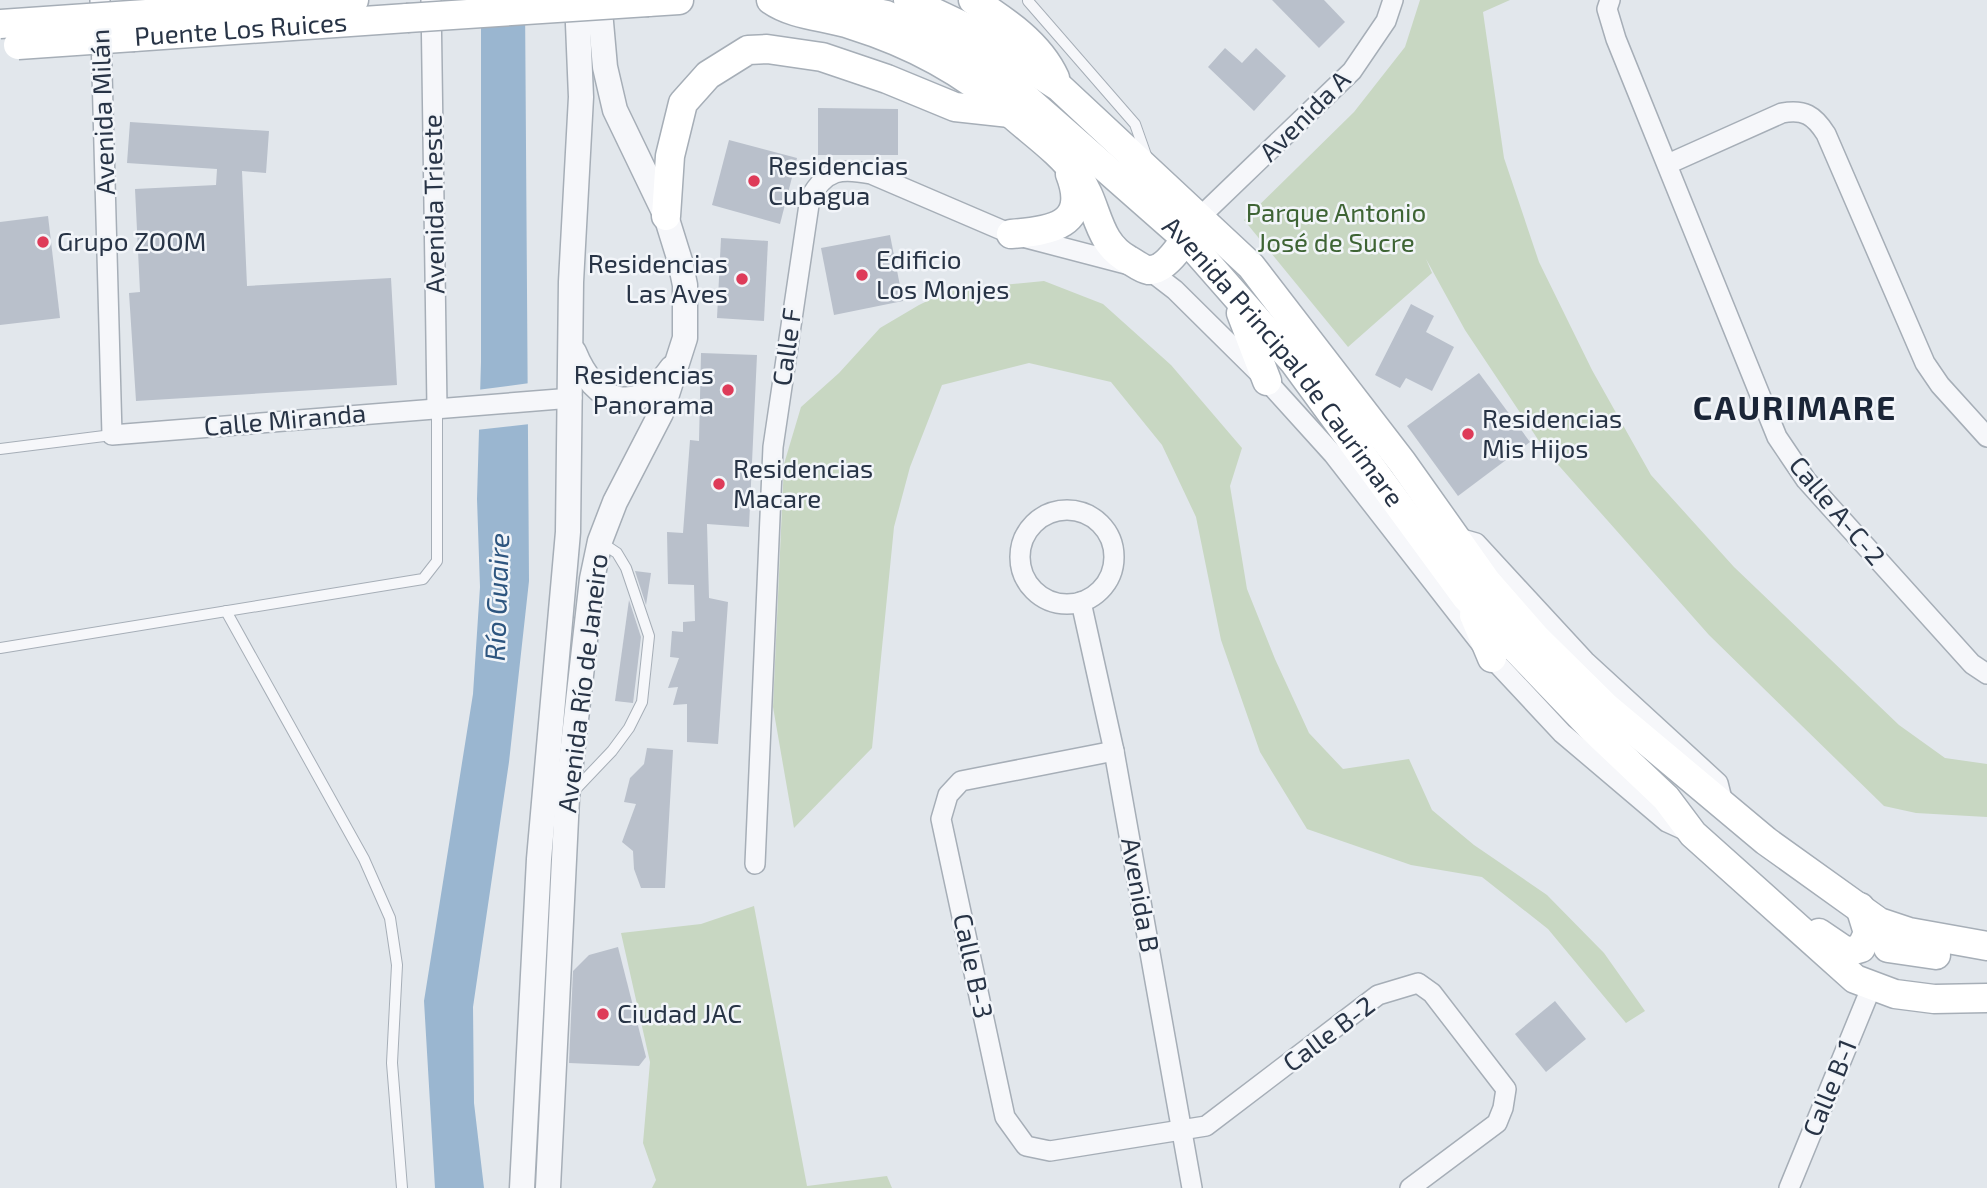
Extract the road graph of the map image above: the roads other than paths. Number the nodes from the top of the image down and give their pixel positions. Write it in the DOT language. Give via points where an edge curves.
graph roads {
  1 [pos="100,0"];
  2 [pos="354,0"];
  3 [pos="431,0"];
  4 [pos="577,0"];
  5 [pos="599,0"];
  6 [pos="679,0"];
  7 [pos="771,0"];
  8 [pos="795,0"];
  9 [pos="908,0"];
  10 [pos="973,0"];
  11 [pos="1392,0"];
  12 [pos="1609,0"];
  13 [pos="1028,1"];
  14 [pos="648,2"];
  15 [pos="0,24"];
  16 [pos="133,26"];
  17 [pos="9,47"];
  18 [pos="1059,87"];
  19 [pos="1010,113"];
  20 [pos="1064,162"];
  21 [pos="1668,164"];
  22 [pos="1154,174"];
  23 [pos="666,216"];
  24 [pos="1192,228"];
  25 [pos="1011,234"];
  26 [pos="1149,270"];
  27 [pos="1228,285"];
  28 [pos="572,348"];
  29 [pos="680,358"];
  30 [pos="1267,381"];
  31 [pos="572,398"];
  32 [pos="624,401"];
  33 [pos="441,408"];
  34 [pos="112,435"];
  35 [pos="1987,437"];
  36 [pos="0,449"];
  37 [pos="1360,451"];
  38 [pos="600,541"];
  39 [pos="1466,597"];
  40 [pos="1081,603"];
  41 [pos="226,611"];
  42 [pos="0,648"];
  43 [pos="1492,657"];
  44 [pos="1987,674"];
  45 [pos="1114,751"];
  46 [pos="567,798"];
  47 [pos="1693,834"];
  48 [pos="755,864"];
  49 [pos="1765,898"];
  50 [pos="1860,907"];
  51 [pos="1890,939"];
  52 [pos="1987,946"];
  53 [pos="1987,952"];
  54 [pos="1926,955"];
  55 [pos="1871,988"];
  56 [pos="1987,998"];
  57 [pos="1934,999"];
  58 [pos="1184,1128"];
  59 [pos="402,1188"];
  60 [pos="522,1188"];
  61 [pos="548,1188"];
  62 [pos="1192,1188"];
  63 [pos="1410,1188"];
  64 [pos="1789,1188"];
  1 -- 34 [label="street, Avenida Milán"];
  2 -- 16 [label="main road, Puente Los Ruices"];
  3 -- 33 [label="street, Avenida Trieste"];
  4 -- 28 [label="street, Avenida Río de Janeiro" via="581,97 572,248"];
  5 -- 23 [label="street, Avenida Río de Janeiro" via="605,67 615,110"];
  6 -- 14 [label="main road"];
  7 -- 19 [label="main road" via="785,9 851,24 929,56 977,83"];
  8 -- 24 [label="main road, Avenida Principal de Caurimare" via="886,15 960,50"];
  9 -- 18 [label="main road, Avenida Principal de Caurimare" via="971,30"];
  10 -- 18 [label="main road" via="1030,42"];
  11 -- 24 [label="street, Avenida A" via="1386,21 1352,71"];
  12 -- 21 [label="street, Calle A-C-2" via="1607,9 1616,39"];
  13 -- 22 [label="lane" via="1135,124"];
  14 -- 16 [label="main road, Puente Los Ruices, bridge" via="407,19"];
  15 -- 16 [label="main road, Puente Los Ruices, bridge"];
  16 -- 17 [label="main road, Puente Los Ruices, bridge"];
  18 -- 22 [label="main road, Avenida Principal de Caurimare"];
  19 -- 20 [label="main road"];
  19 -- 23 [label="main road" via="954,107 822,57 748,50 708,75 683,103 670,156"];
  20 -- 25 [label="main road" via="1075,193 1073,213 1054,228"];
  20 -- 26 [label="main road" via="1089,194 1107,244"];
  21 -- 35 [label="street" via="1782,113 1799,110 1817,119 1926,363"];
  21 -- 44 [label="street, Calle A-C-2" via="1777,437 1806,480 1972,664"];
  22 -- 24 [label="main road, Avenida Principal de Caurimare"];
  23 -- 29 [label="street, Avenida Río de Janeiro" via="685,285 685,338"];
  24 -- 26 [label="main road" via="1166,262"];
  24 -- 27 [label="main road, Avenida Principal de Caurimare"];
  24 -- 37 [label="main road" via="1212,243 1358,430"];
  24 -- 50 [label="main road, Avenida Principal de Caurimare" via="1251,266 1454,537 1536,638 1606,707 1724,807"];
  25 -- 26 [label="street, Calle F"];
  25 -- 48 [label="street, Calle F" via="871,174 851,170 833,172 818,183 810,198 773,447"];
  26 -- 30 [label="street, Avenida Principal de Caurimare" via="1201,313"];
  27 -- 30 [label="main road"];
  27 -- 37 [label="main road, Avenida Principal de Caurimare" via="1294,362"];
  28 -- 31 [label="street, Avenida Río de Janeiro"];
  28 -- 32 [label="street" via="588,381 607,396"];
  29 -- 32 [label="street" via="654,388"];
  29 -- 38 [label="street, Avenida Río de Janeiro" via="661,413 628,473"];
  30 -- 43 [label="street, Avenida Principal de Caurimare" via="1334,454"];
  31 -- 32 [label="street"];
  31 -- 33 [label="street, Calle Miranda"];
  31 -- 60 [label="street, Avenida Río de Janeiro" via="565,587 539,859"];
  33 -- 34 [label="street, Calle Miranda"];
  33 -- 41 [label="lane" via="437,561 423,579"];
  34 -- 36 [label="lane, Calle Miranda"];
  37 -- 39 [label="main road, Avenida Principal de Caurimare"];
  38 -- 46 [label="street, Avenida Río de Janeiro" via="581,652"];
  38 -- 46 [label="lane" via="617,553 626,568 649,636 642,702 612,751"];
  39 -- 43 [label="main road"];
  39 -- 47 [label="main road, Avenida Principal de Caurimare" via="1666,798"];
  40 -- 40 [label="street" via="1097,595 1114,567 1110,536 1088,515 1067,510 1049,514 1030,529 1022,544 1024,575 1046,600"];
  40 -- 45 [label="street, Avenida B"];
  41 -- 42 [label="lane"];
  41 -- 59 [label="lane" via="364,859 390,918 397,965 392,1063"];
  43 -- 47 [label="street, Avenida Principal de Caurimare" via="1562,733 1667,822"];
  45 -- 58 [label="street, Avenida B"];
  45 -- 58 [label="street, Calle B-3" via="961,781 948,795 941,818 1005,1117 1026,1146 1050,1151"];
  46 -- 61 [label="street, Avenida Río de Janeiro"];
  47 -- 49 [label="main road, Avenida Principal de Caurimare"];
  49 -- 50 [label="main road" via="1787,905 1847,952 1861,948 1868,933"];
  49 -- 55 [label="main road, Avenida Principal de Caurimare" via="1824,953"];
  50 -- 51 [label="main road, Avenida Principal de Caurimare"];
  51 -- 52 [label="main road, Avenida Principal de Caurimare"];
  51 -- 54 [label="main road"];
  51 -- 55 [label="main road"];
  53 -- 54 [label="main road" via="1979,956"];
  54 -- 57 [label="main road" via="1912,964 1907,980 1919,993"];
  55 -- 57 [label="main road, Avenida Principal de Caurimare"];
  55 -- 64 [label="street, Calle B-1"];
  56 -- 57 [label="main road, Avenida Principal de Caurimare"];
  58 -- 62 [label="street, Avenida B"];
  58 -- 63 [label="street, Calle B-2" via="1206,1126 1229,1111 1378,995 1418,983 1432,993 1506,1089 1497,1123"];
}
